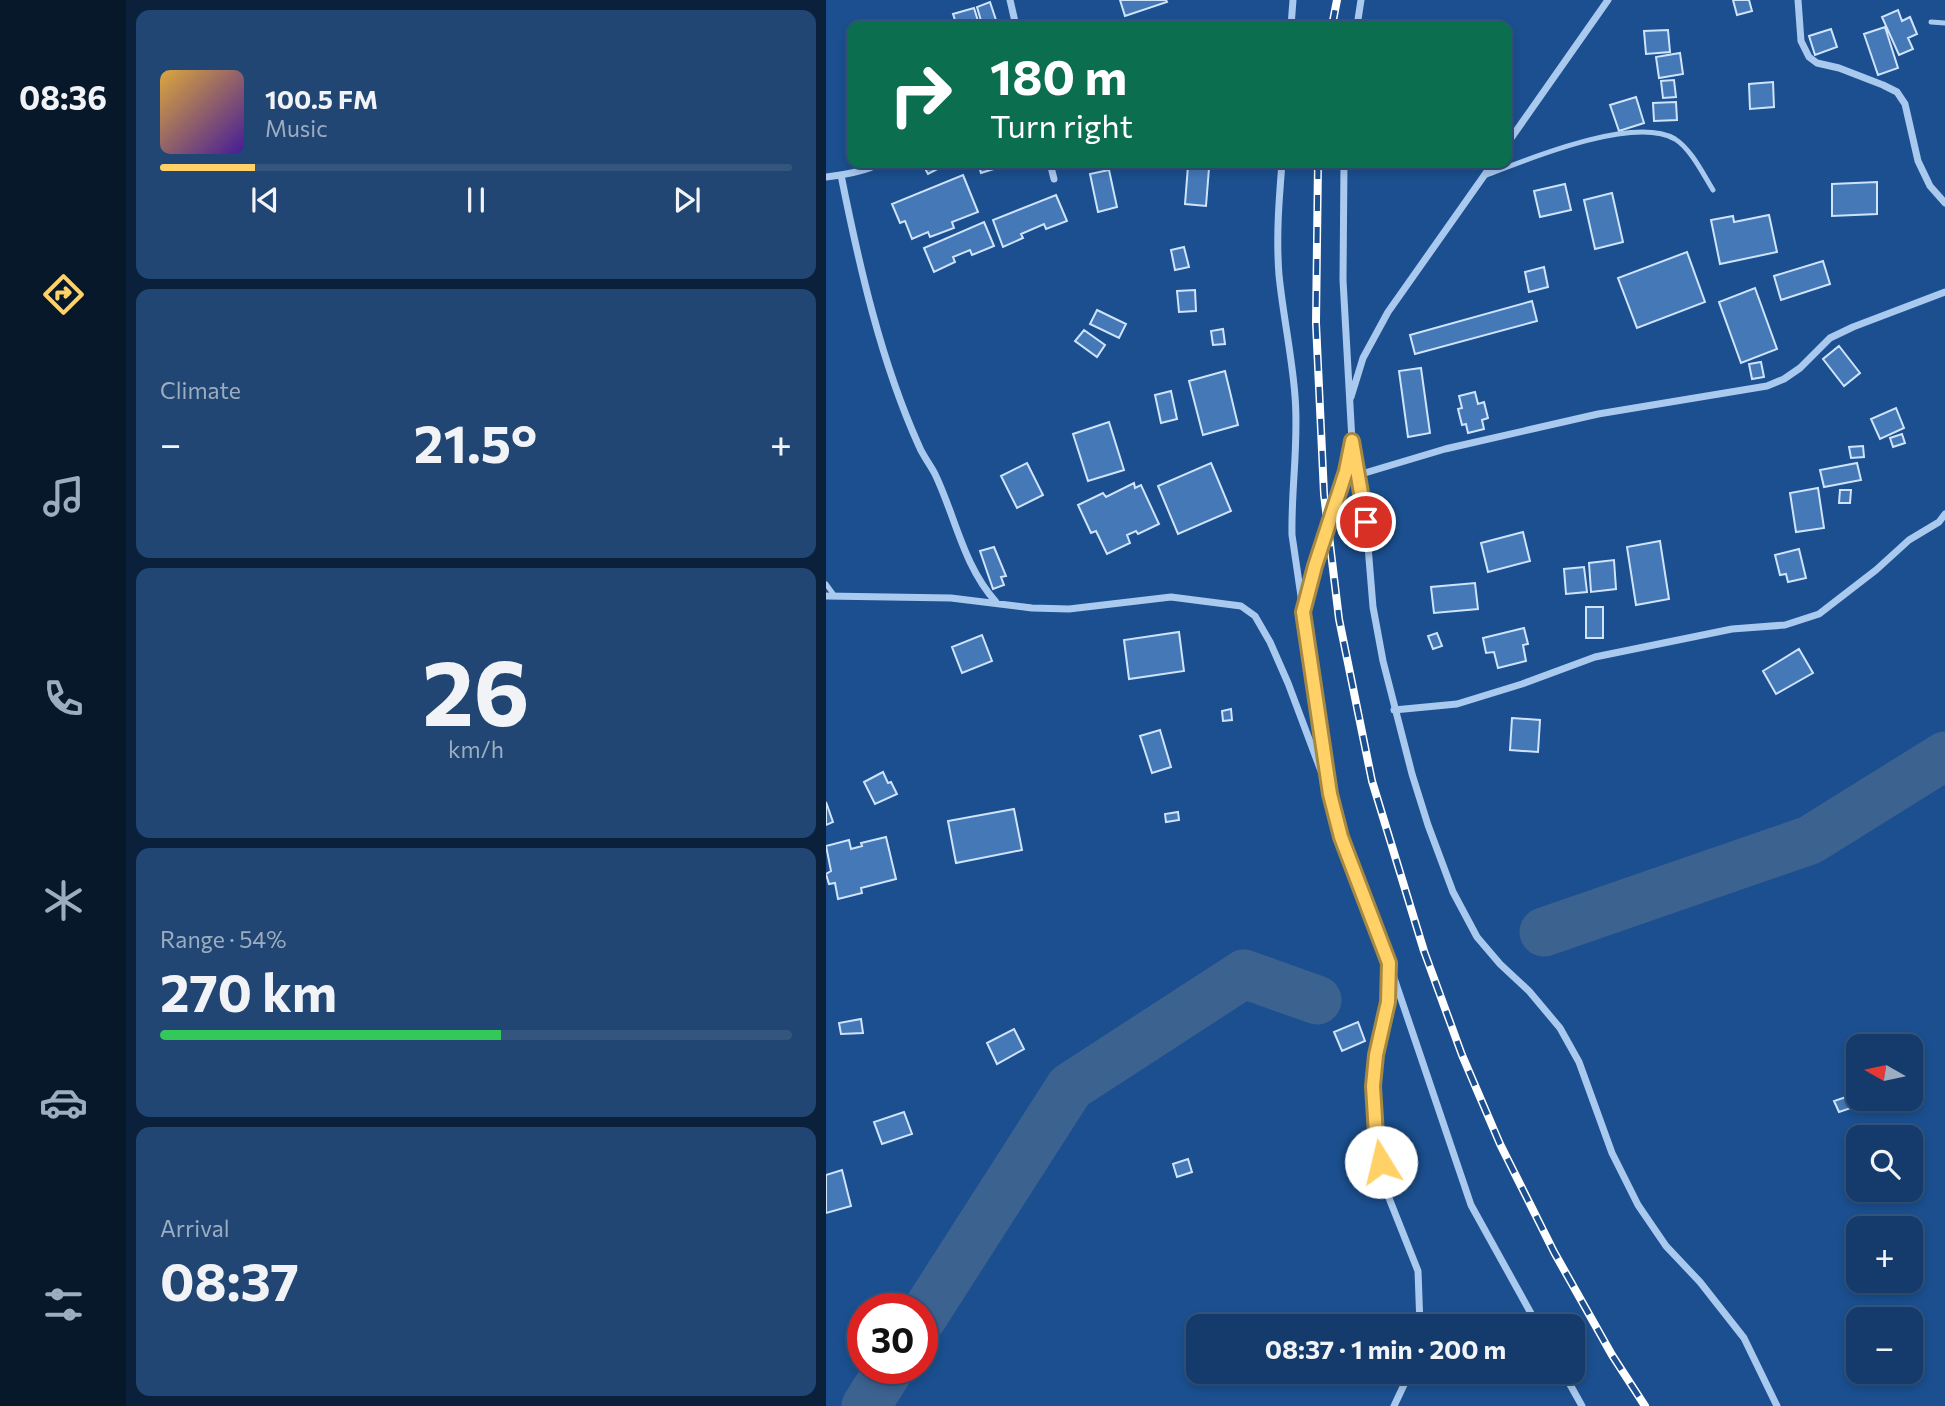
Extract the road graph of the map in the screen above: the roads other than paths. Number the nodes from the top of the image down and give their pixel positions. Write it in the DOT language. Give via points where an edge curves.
graph roads {
  1 [pos="1010,0"];
  2 [pos="1293,0"];
  3 [pos="1361,0"];
  4 [pos="1608,0"];
  5 [pos="1798,0"];
  6 [pos="1015,21"];
  7 [pos="1291,21"];
  8 [pos="1358,21"];
  9 [pos="1931,22"];
  10 [pos="1945,23"];
  11 [pos="1512,137"];
  12 [pos="1512,165"];
  13 [pos="867,168"];
  14 [pos="1051,168"];
  15 [pos="1282,168"];
  16 [pos="1344,168"];
  17 [pos="1490,168"];
  18 [pos="1505,168"];
  19 [pos="841,175"];
  20 [pos="1484,176"];
  21 [pos="826,177"];
  22 [pos="1054,179"];
  23 [pos="1713,190"];
  24 [pos="1945,203"];
  25 [pos="1945,292"];
  26 [pos="1349,401"];
  27 [pos="1352,441"];
  28 [pos="1358,475"];
  29 [pos="1945,514"];
  30 [pos="826,584"];
  31 [pos="830,596"];
  32 [pos="997,603"];
  33 [pos="1303,612"];
  34 [pos="1394,710"];
  35 [pos="1330,794"];
  36 [pos="1389,963"];
  37 [pos="1420,1314"];
  38 [pos="1531,1314"];
  39 [pos="1404,1384"];
  40 [pos="1570,1384"];
  41 [pos="1394,1406"];
  42 [pos="1582,1406"];
  43 [pos="1777,1406"];
  1 -- 6 [label="street"];
  2 -- 7 [label="street"];
  3 -- 8 [label="street"];
  4 -- 11 [label="street"];
  5 -- 24 [label="street" via="1801,41 1809,57 1897,92 1905,104 1918,161"];
  9 -- 10 [label="lane"];
  12 -- 23 [label="lane" via="1549,151 1641,132 1677,140"];
  13 -- 19 [label="street"];
  14 -- 22 [label="street"];
  15 -- 33 [label="street" via="1277,233 1295,395 1292,535"];
  16 -- 26 [label="street"];
  17 -- 20 [label="street"];
  18 -- 20 [label="lane"];
  19 -- 21 [label="street"];
  19 -- 32 [label="street" via="854,242 890,370 971,566"];
  20 -- 26 [label="street" via="1388,312 1363,358"];
  25 -- 28 [label="street" via="1830,338 1800,368 1768,386 1598,414 1445,449"];
  26 -- 27 [label="street"];
  27 -- 28 [label="street"];
  27 -- 33 [label="street"];
  28 -- 34 [label="street" via="1373,607"];
  29 -- 34 [label="street" via="1819,614 1785,625 1721,631 1595,657 1457,704"];
  30 -- 31 [label="lane"];
  31 -- 32 [label="street"];
  32 -- 35 [label="street" via="1069,609 1171,597 1241,606 1255,616 1270,642"];
  33 -- 35 [label="street"];
  34 -- 43 [label="street" via="1428,825 1453,892 1477,937 1560,1028 1579,1062 1612,1153 1638,1205 1659,1237 1744,1338"];
  35 -- 36 [label="street" via="1341,837"];
  36 -- 37 [label="street" via="1388,1002 1373,1086 1376,1135 1385,1188 1418,1271"];
  36 -- 38 [label="street" via="1471,1205"];
  39 -- 41 [label="street"];
  40 -- 42 [label="street"];
}
